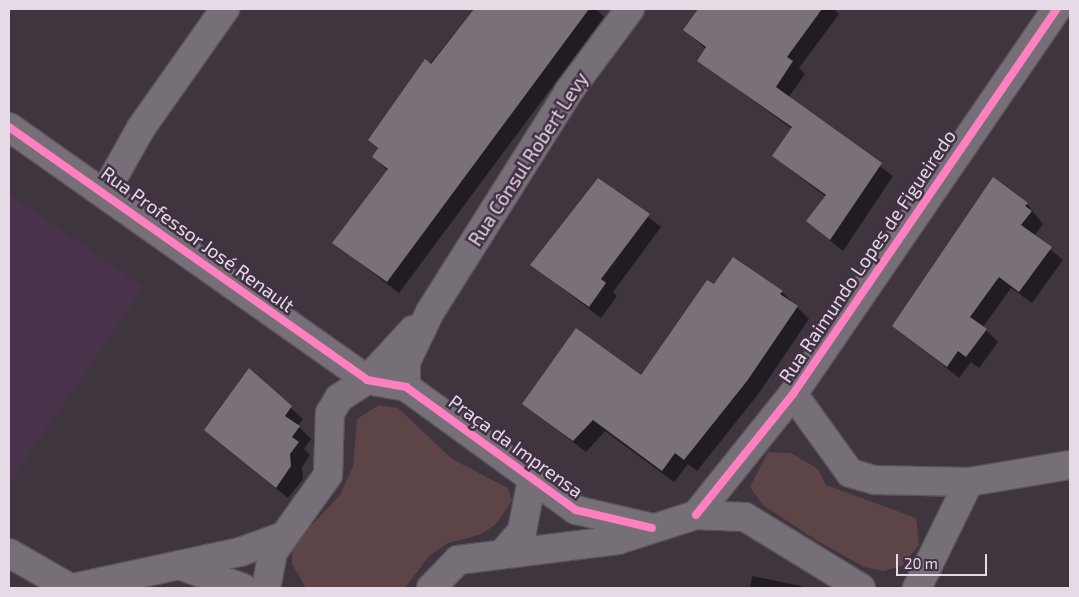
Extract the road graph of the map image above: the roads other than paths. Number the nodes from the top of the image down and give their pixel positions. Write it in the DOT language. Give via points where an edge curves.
graph roads {
  1 [pos="225,9"];
  2 [pos="630,9"];
  3 [pos="1057,9"];
  4 [pos="9,126"];
  5 [pos="105,192"];
  6 [pos="430,312"];
  7 [pos="367,380"];
  8 [pos="406,387"];
  9 [pos="793,394"];
  10 [pos="1070,465"];
  11 [pos="532,479"];
  12 [pos="970,482"];
  13 [pos="696,516"];
  14 [pos="652,528"];
  15 [pos="284,536"];
  16 [pos="9,553"];
  17 [pos="503,553"];
  18 [pos="179,565"];
  19 [pos="71,588"];
  20 [pos="243,588"];
  21 [pos="266,588"];
  22 [pos="431,588"];
  23 [pos="861,588"];
  24 [pos="917,588"];
  1 -- 5 [label="street" via="141,128"];
  2 -- 6 [label="street, Rua Cônsul Robert Levy" via="569,91"];
  3 -- 9 [label="street, Rua Raimundo Lopes de Figueiredo"];
  4 -- 5 [label="street, Rua Professor José Renault"];
  5 -- 7 [label="street, Rua Professor José Renault"];
  6 -- 7 [label="street, Rua Cônsul Robert Levy"];
  6 -- 8 [label="street, Rua Cônsul Robert Levy" via="406,362"];
  7 -- 8 [label="street, Praça da Imprensa"];
  7 -- 15 [label="street" via="339,398 330,413 328,475"];
  8 -- 11 [label="street, Praça da Imprensa"];
  9 -- 12 [label="street" via="850,473 875,480"];
  9 -- 13 [label="street, Rua Raimundo Lopes de Figueiredo"];
  10 -- 12 [label="street"];
  11 -- 14 [label="street, Praça da Imprensa" via="576,510"];
  11 -- 17 [label="street" via="522,531"];
  12 -- 24 [label="street"];
  13 -- 14 [label="street"];
  13 -- 23 [label="street" via="745,517"];
  14 -- 17 [label="street" via="618,540"];
  15 -- 18 [label="street" via="240,552"];
  15 -- 21 [label="street" via="273,552"];
  16 -- 19 [label="street"];
  17 -- 22 [label="street" via="458,560"];
  18 -- 19 [label="street"];
  18 -- 20 [label="street"];
}
